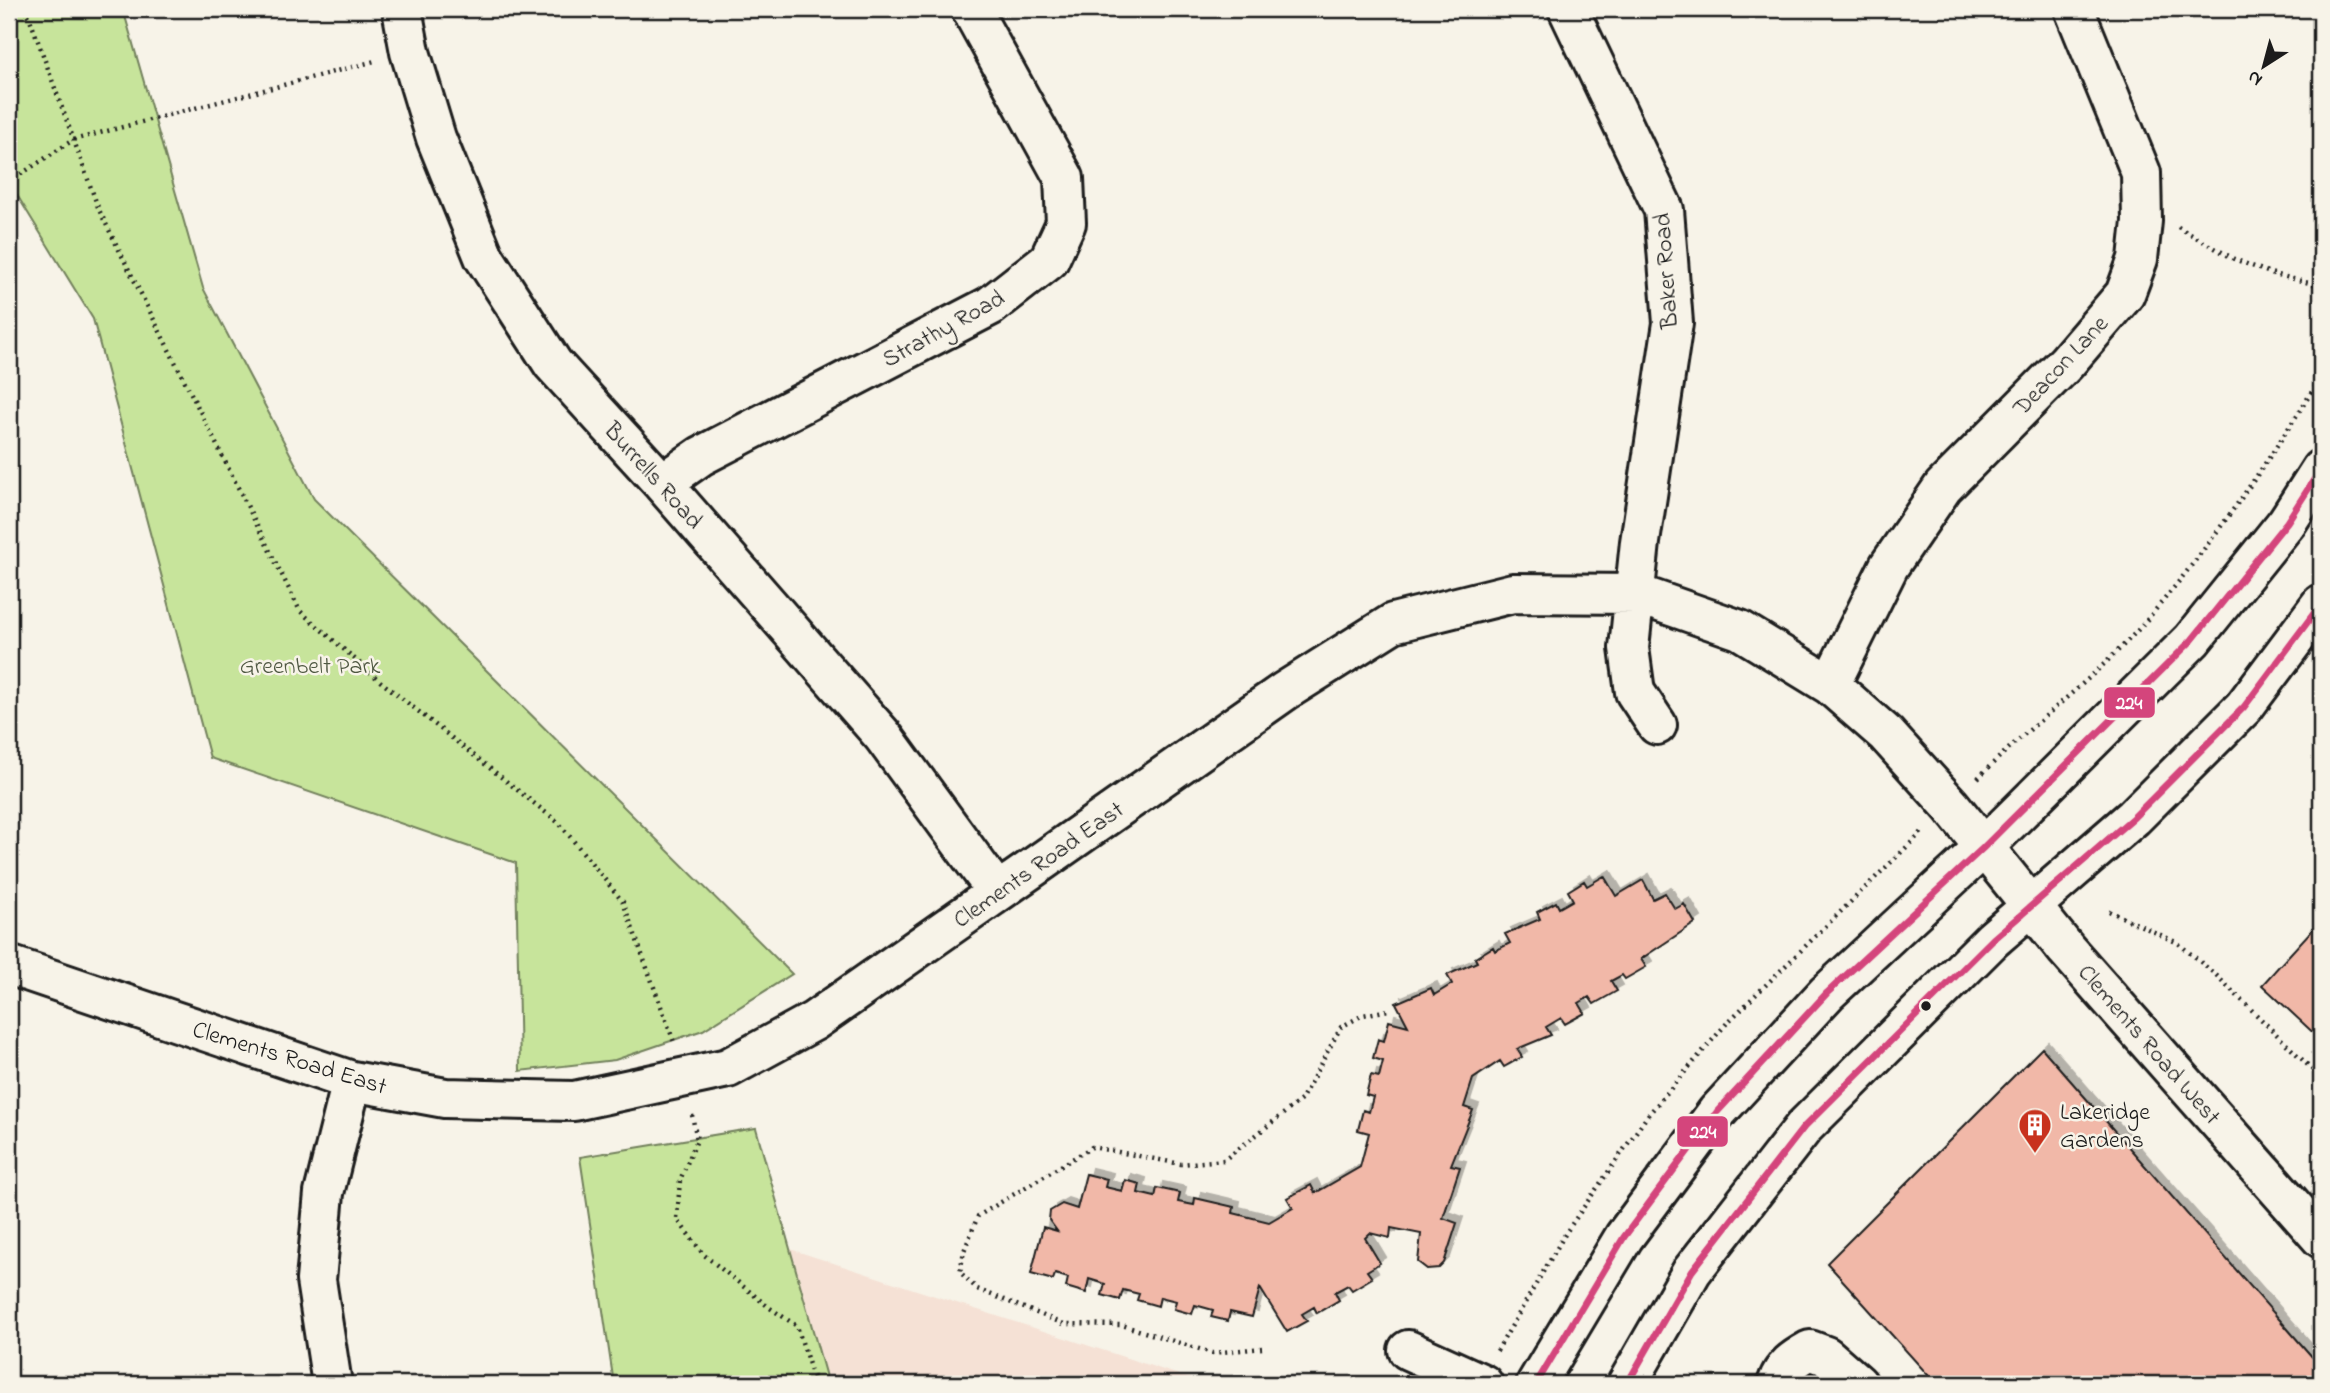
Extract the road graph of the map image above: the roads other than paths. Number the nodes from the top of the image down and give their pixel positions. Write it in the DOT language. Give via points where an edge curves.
graph roads {
  1 [pos="402,9"];
  2 [pos="971,9"];
  3 [pos="1568,9"];
  4 [pos="2074,9"];
  5 [pos="2321,469"];
  6 [pos="662,483"];
  7 [pos="1637,594"];
  8 [pos="2321,604"];
  9 [pos="1830,685"];
  10 [pos="1657,726"];
  11 [pos="1983,848"];
  12 [pos="998,892"];
  13 [pos="2031,905"];
  14 [pos="9,965"];
  15 [pos="352,1081"];
  16 [pos="2321,1238"];
  17 [pos="1408,1350"];
  18 [pos="332,1384"];
  19 [pos="1483,1384"];
  20 [pos="1536,1384"];
  21 [pos="1627,1384"];
  22 [pos="1777,1384"];
  23 [pos="1858,1384"];
  1 -- 6 [label="street, Burrells Road" via="436,138 484,257 553,364"];
  2 -- 6 [label="street, Strathy Road" via="1064,178 1066,223 1049,260 990,306 701,456"];
  3 -- 7 [label="street, Baker Road" via="1664,210 1673,323 1640,542"];
  4 -- 9 [label="street, Deacon Lane" via="2141,173 2138,259 2125,294 2066,363 1943,487 1889,566"];
  5 -- 11 [label="street" via="2287,522 2192,640"];
  6 -- 12 [label="street, Burrells Road" via="883,736"];
  7 -- 9 [label="street, Clements Road East" via="1740,630"];
  7 -- 10 [label="street, Baker Road" via="1629,648 1635,692"];
  7 -- 12 [label="street, Clements Road East" via="1513,593 1393,623 1285,691"];
  8 -- 13 [label="street" via="2245,706 2134,817"];
  9 -- 11 [label="street, Clements Road East" via="1886,734"];
  11 -- 13 [label="street, Clements Road West"];
  11 -- 20 [label="street" via="1827,993 1717,1112 1624,1237"];
  12 -- 15 [label="street, Clements Road East" via="814,1021 727,1068 574,1101 445,1098"];
  13 -- 16 [label="street, Clements Road West"];
  13 -- 21 [label="street" via="1804,1127 1692,1271"];
  14 -- 15 [label="street, Clements Road East"];
  15 -- 18 [label="street" via="324,1194 316,1280"];
  17 -- 19 [label="street"];
  22 -- 23 [label="street" via="1794,1359 1810,1350 1826,1356"];
}
